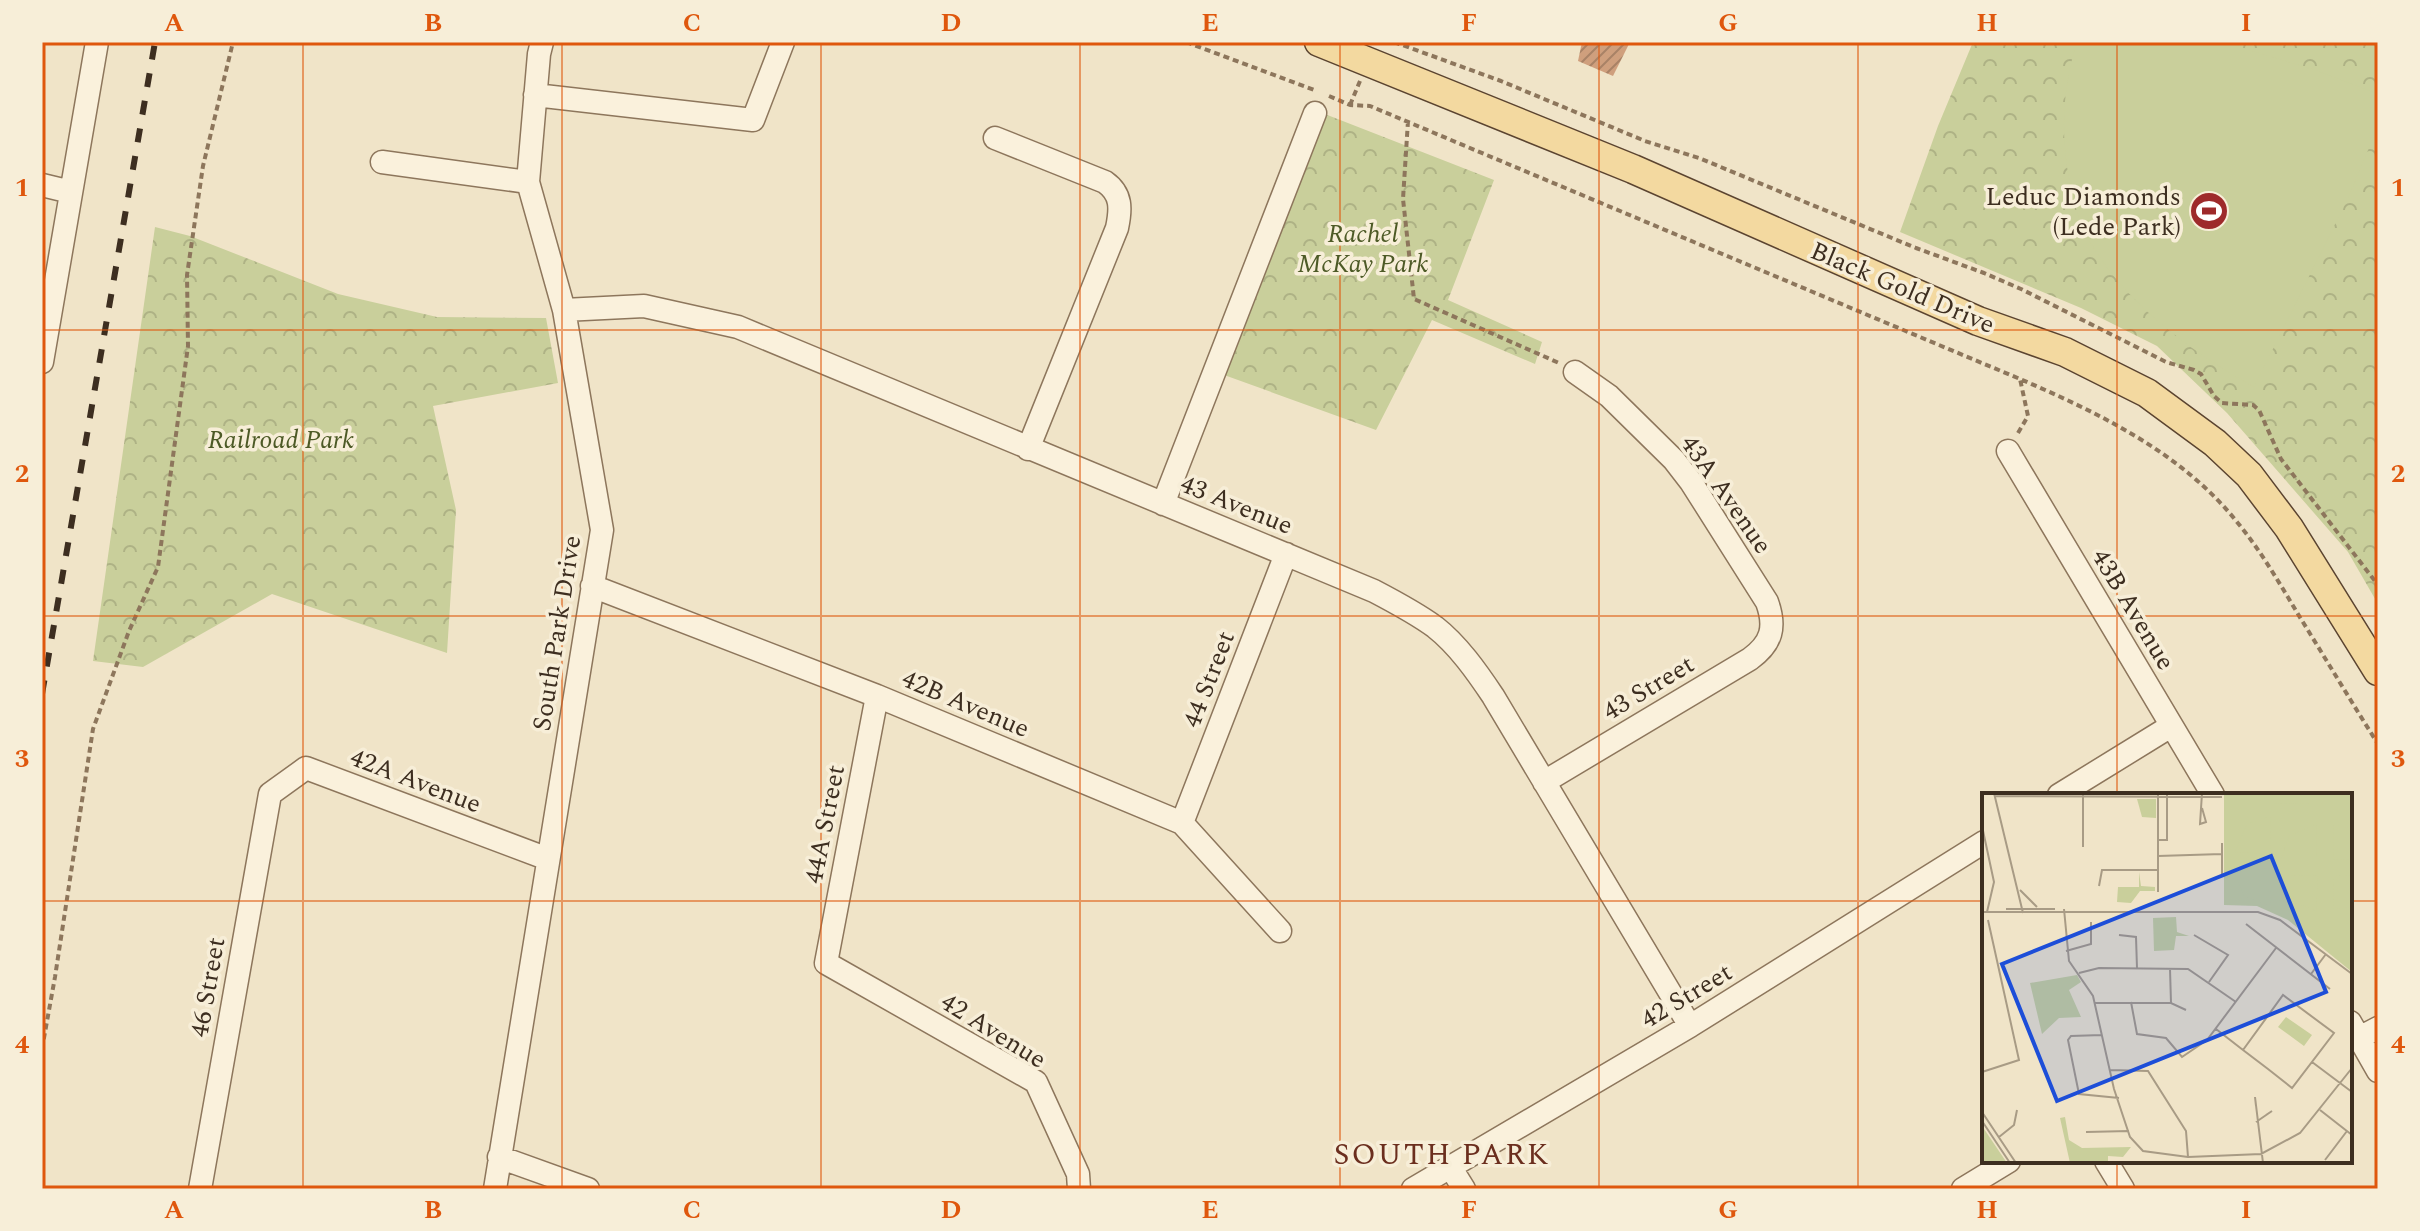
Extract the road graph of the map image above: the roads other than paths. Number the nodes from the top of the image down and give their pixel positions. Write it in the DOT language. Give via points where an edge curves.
graph roads {
  1 [pos="97,42"];
  2 [pos="542,42"];
  3 [pos="783,42"];
  4 [pos="1319,42"];
  5 [pos="535,95"];
  6 [pos="1315,113"];
  7 [pos="995,138"];
  8 [pos="382,162"];
  9 [pos="528,182"];
  10 [pos="42,185"];
  11 [pos="71,192"];
  12 [pos="564,310"];
  13 [pos="42,362"];
  14 [pos="1575,372"];
  15 [pos="1028,449"];
  16 [pos="2008,451"];
  17 [pos="1163,504"];
  18 [pos="1286,554"];
  19 [pos="592,586"];
  20 [pos="1772,632"];
  21 [pos="2378,671"];
  22 [pos="877,696"];
  23 [pos="2171,726"];
  24 [pos="1544,782"];
  25 [pos="2062,793"];
  26 [pos="2212,793"];
  27 [pos="270,794"];
  28 [pos="1182,823"];
  29 [pos="1982,843"];
  30 [pos="548,859"];
  31 [pos="1280,931"];
  32 [pos="826,963"];
  33 [pos="1690,1026"];
  34 [pos="2362,1029"];
  35 [pos="2378,1071"];
  36 [pos="499,1157"];
  37 [pos="2006,1163"];
  38 [pos="2107,1163"];
  39 [pos="1451,1168"];
  40 [pos="200,1189"];
  41 [pos="495,1189"];
  42 [pos="588,1189"];
  43 [pos="1079,1189"];
  44 [pos="1413,1189"];
  45 [pos="1464,1189"];
  46 [pos="1963,1189"];
  47 [pos="2123,1189"];
  1 -- 11 [label="street"];
  2 -- 5 [label="street, South Park Drive"];
  3 -- 5 [label="street" via="753,120"];
  4 -- 21 [label="main road, Black Gold Drive" via="1633,169 1978,321 2065,352 2147,393 2249,475 2289,528"];
  5 -- 9 [label="street, South Park Drive"];
  6 -- 17 [label="street"];
  7 -- 15 [label="street" via="1105,182 1119,197 1117,228"];
  8 -- 9 [label="street"];
  9 -- 12 [label="street, South Park Drive"];
  10 -- 11 [label="street"];
  11 -- 13 [label="street"];
  12 -- 15 [label="street, 43 Avenue" via="644,306 738,327"];
  12 -- 19 [label="street, South Park Drive" via="602,530"];
  14 -- 20 [label="street, 43A Avenue" via="1609,396 1691,482 1767,602"];
  15 -- 17 [label="street, 43 Avenue"];
  16 -- 23 [label="street, 43B Avenue"];
  17 -- 18 [label="street, 43 Avenue"];
  18 -- 24 [label="street, 43 Avenue" via="1374,591 1438,629 1479,675"];
  18 -- 28 [label="street, 44 Street"];
  19 -- 22 [label="street, 42B Avenue"];
  19 -- 30 [label="street, South Park Drive"];
  20 -- 24 [label="street, 43 Street" via="1750,659"];
  22 -- 28 [label="street, 42B Avenue"];
  22 -- 32 [label="street, 44A Street"];
  23 -- 25 [label="street"];
  23 -- 26 [label="street, 43B Avenue"];
  24 -- 33 [label="street, 43 Avenue"];
  27 -- 30 [label="street, 42A Avenue" via="306,768"];
  27 -- 40 [label="street, 46 Street"];
  28 -- 31 [label="street, 42B Avenue"];
  29 -- 33 [label="street, 42 Street"];
  30 -- 36 [label="street, South Park Drive"];
  32 -- 43 [label="street, 42 Avenue" via="1036,1082 1078,1174"];
  33 -- 39 [label="street, 42 Street"];
  34 -- 35 [label="street"];
  36 -- 41 [label="street, South Park Drive"];
  36 -- 42 [label="street"];
  37 -- 46 [label="street"];
  38 -- 47 [label="street"];
  39 -- 44 [label="street, 42 Street"];
  39 -- 45 [label="street"];
}
